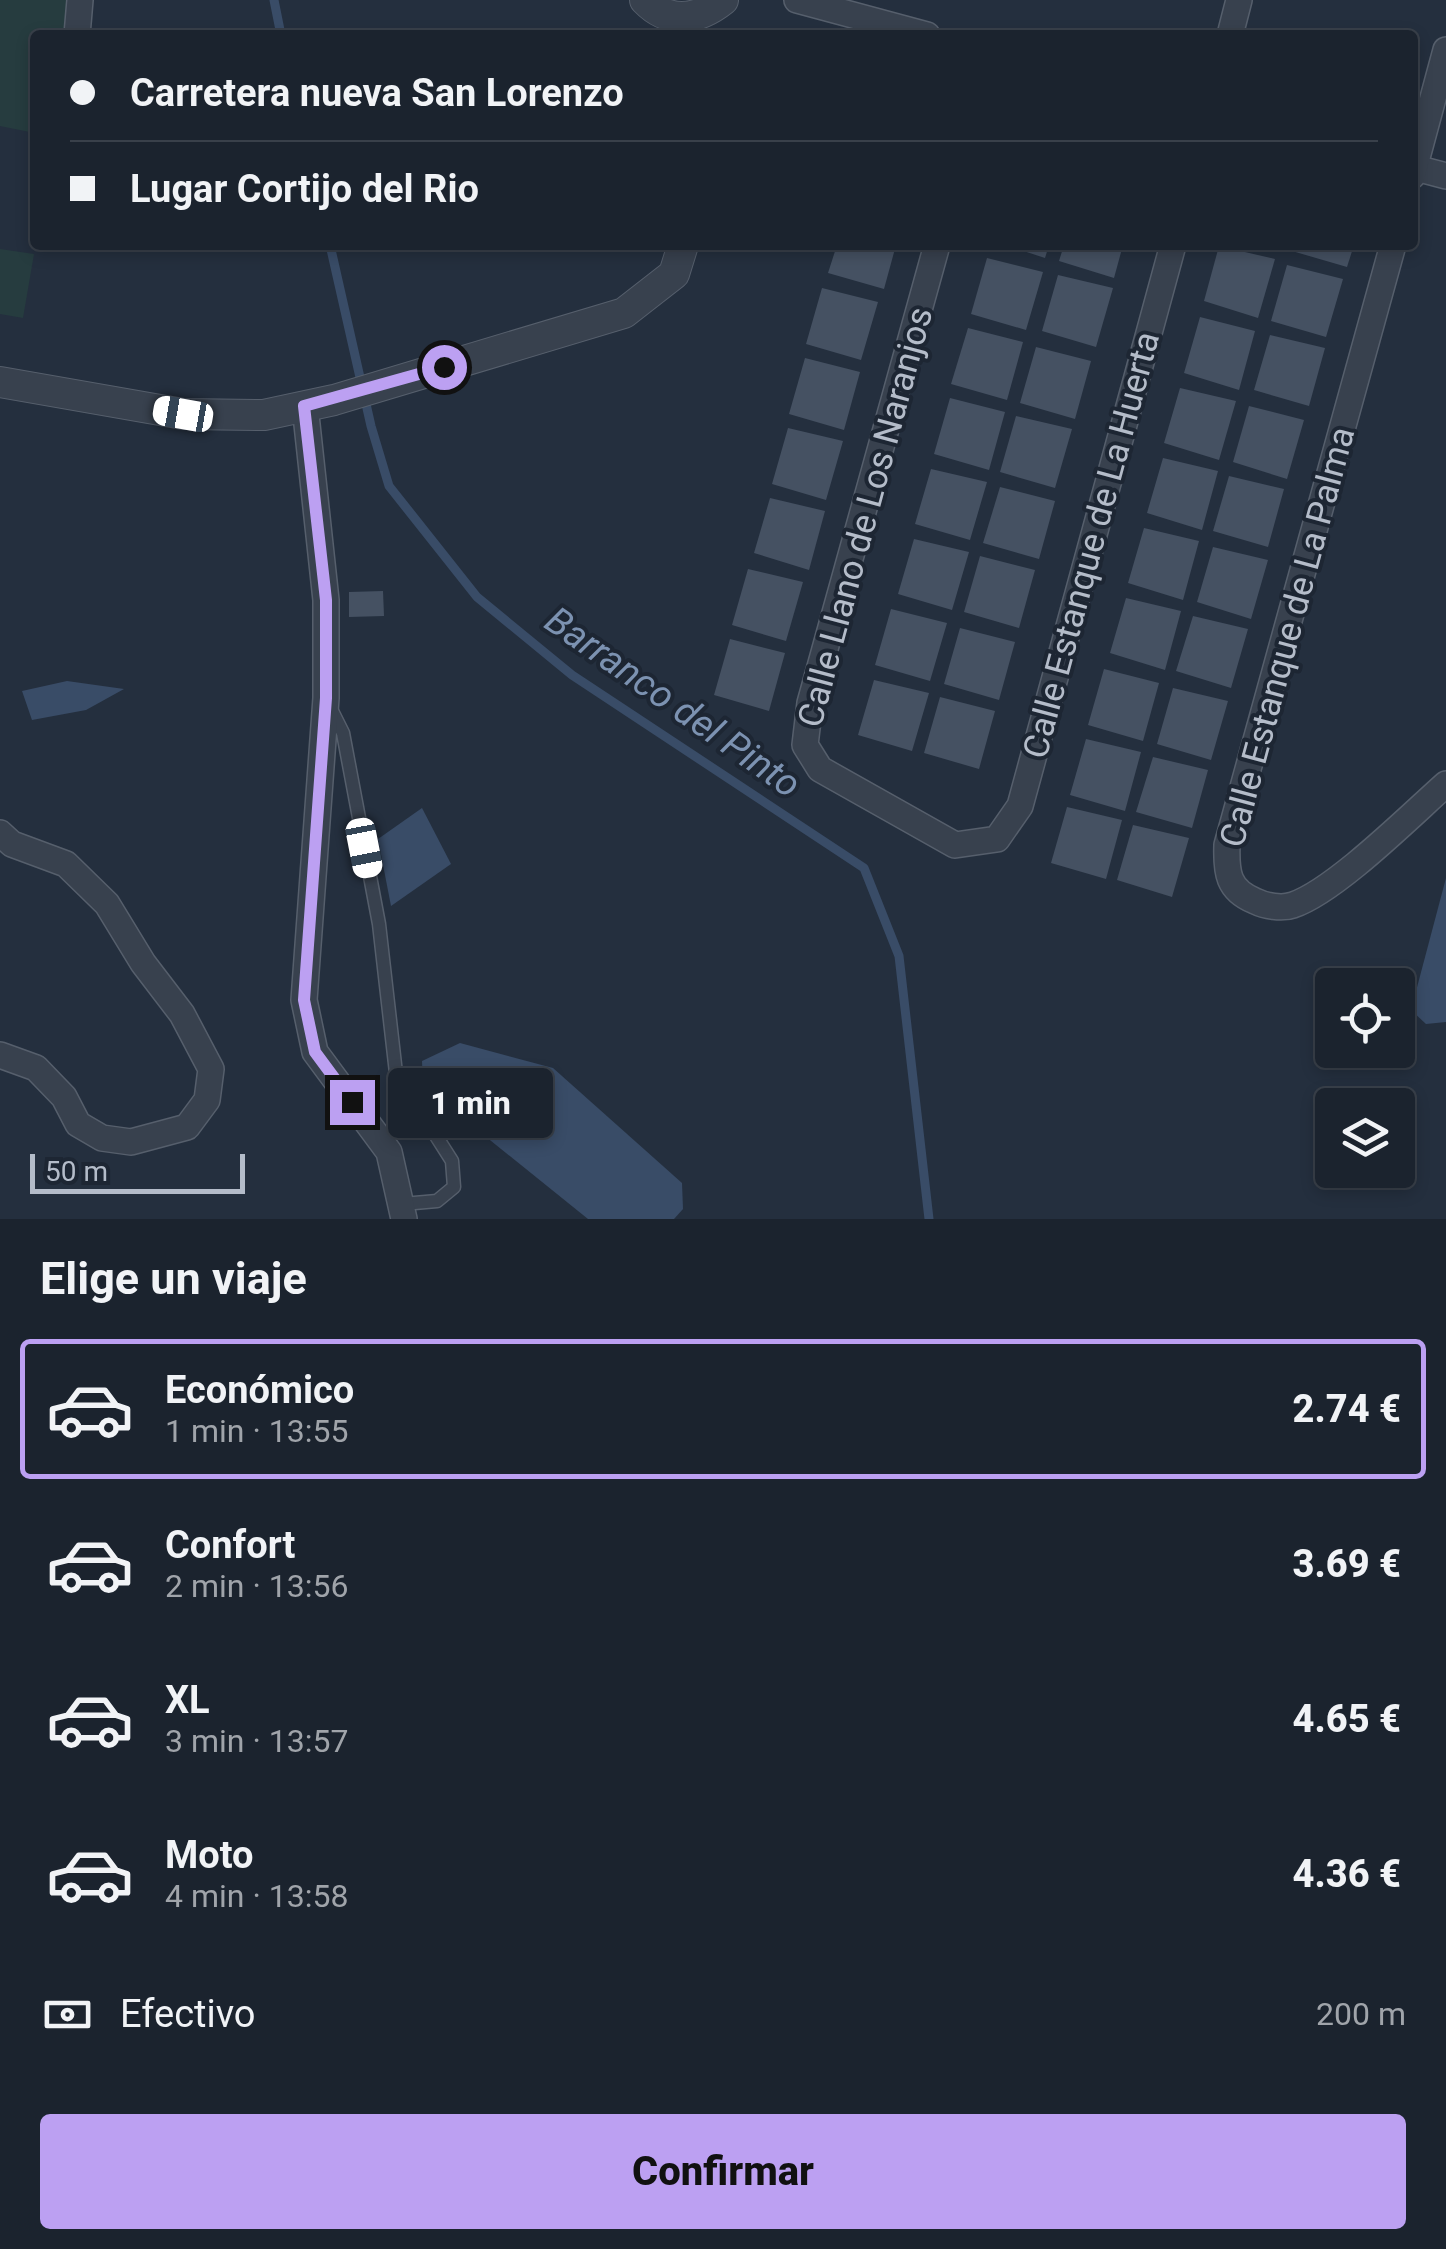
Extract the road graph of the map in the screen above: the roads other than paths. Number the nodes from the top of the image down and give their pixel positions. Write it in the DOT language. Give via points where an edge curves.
graph roads {
  1 [pos="80,0"];
  2 [pos="646,0"];
  3 [pos="722,0"];
  4 [pos="797,0"];
  5 [pos="1239,0"];
  6 [pos="688,26"];
  7 [pos="77,30"];
  8 [pos="908,30"];
  9 [pos="1231,30"];
  10 [pos="1446,50"];
  11 [pos="1418,152"];
  12 [pos="1418,171"];
  13 [pos="1446,176"];
  14 [pos="682,250"];
  15 [pos="937,250"];
  16 [pos="1172,250"];
  17 [pos="1391,250"];
  18 [pos="0,382"];
  19 [pos="304,406"];
  20 [pos="326,698"];
  21 [pos="1446,784"];
  22 [pos="0,833"];
  23 [pos="997,839"];
  24 [pos="0,1054"];
  25 [pos="404,1211"];
  1 -- 7 [label="street"];
  2 -- 6 [label="street"];
  3 -- 6 [label="street"];
  4 -- 8 [label="street"];
  5 -- 9 [label="street"];
  10 -- 11 [label="street"];
  12 -- 13 [label="street"];
  14 -- 19 [label="street" via="674,274 624,313"];
  15 -- 23 [label="street, Calle Llano de Los Naranjos" via="810,703 805,746 820,769 955,845"];
  16 -- 23 [label="street, Calle Estanque de La Huerta" via="1020,806"];
  17 -- 21 [label="street, Calle Estanque de La Palma" via="1227,846 1226,876 1239,895 1291,906"];
  18 -- 19 [label="street" via="183,414 264,415"];
  19 -- 20 [label="street" via="326,600"];
  20 -- 25 [label="street" via="304,1000 315,1052 388,1152"];
  20 -- 25 [label="lane" via="342,733 379,924 396,1072 452,1161 454,1186 437,1201"];
  22 -- 24 [label="street" via="66,864 108,904 211,1070 207,1100 188,1126 131,1142 102,1138 78,1124 36,1068"];
}
